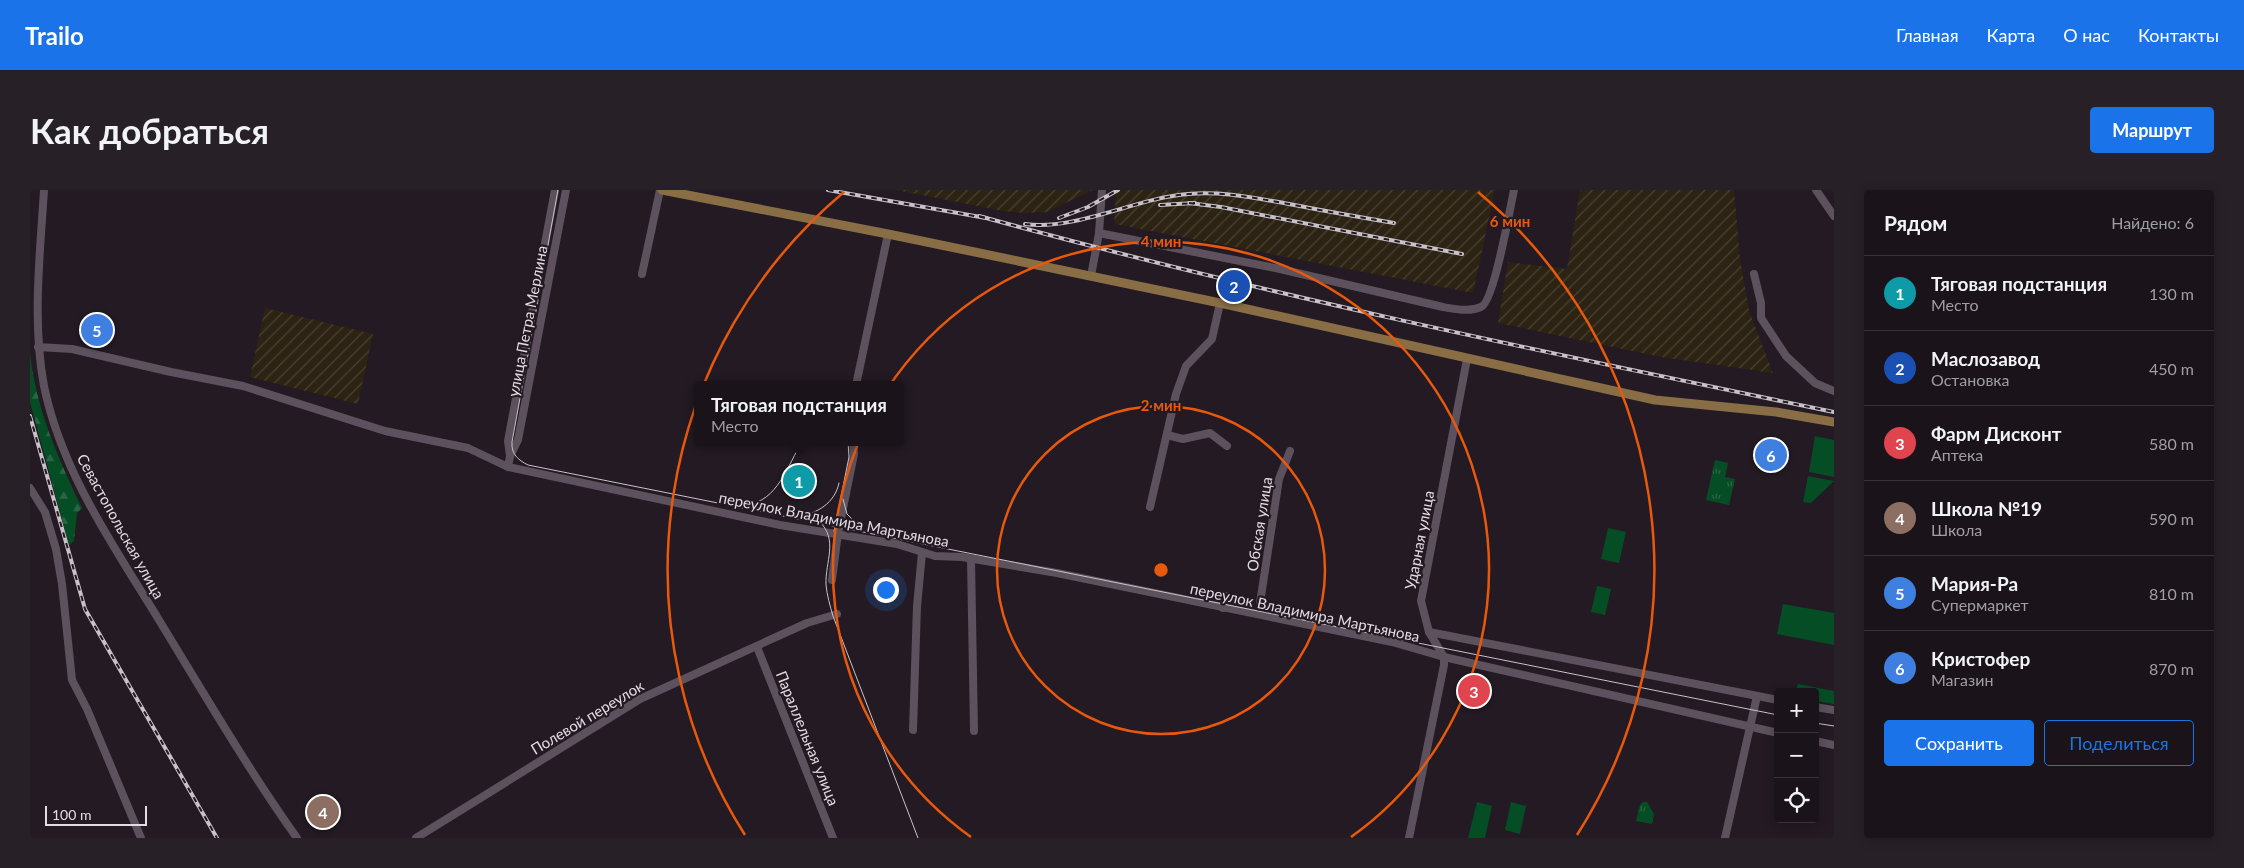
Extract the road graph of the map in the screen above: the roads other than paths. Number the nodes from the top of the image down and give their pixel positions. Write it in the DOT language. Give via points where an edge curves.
graph roads {
  1 [pos="44,190"];
  2 [pos="555,190"];
  3 [pos="566,190"];
  4 [pos="661,190"];
  5 [pos="1102,190"];
  6 [pos="1514,190"];
  7 [pos="1816,190"];
  8 [pos="1834,216"];
  9 [pos="888,234"];
  10 [pos="1099,234"];
  11 [pos="642,274"];
  12 [pos="1754,274"];
  13 [pos="1091,276"];
  14 [pos="1220,303"];
  15 [pos="38,347"];
  16 [pos="1467,359"];
  17 [pos="857,381"];
  18 [pos="1834,391"];
  19 [pos="1834,422"];
  20 [pos="1167,435"];
  21 [pos="853,446"];
  22 [pos="1227,446"];
  23 [pos="1290,451"];
  24 [pos="510,456"];
  25 [pos="508,467"];
  26 [pos="30,488"];
  27 [pos="1150,508"];
  28 [pos="838,533"];
  29 [pos="922,553"];
  30 [pos="971,559"];
  31 [pos="832,580"];
  32 [pos="1226,596"];
  33 [pos="1260,603"];
  34 [pos="1223,608"];
  35 [pos="837,614"];
  36 [pos="1428,632"];
  37 [pos="757,647"];
  38 [pos="1444,657"];
  39 [pos="1757,696"];
  40 [pos="1774,699"];
  41 [pos="1819,708"];
  42 [pos="1834,710"];
  43 [pos="1749,728"];
  44 [pos="913,730"];
  45 [pos="974,731"];
  46 [pos="1774,732"];
  47 [pos="1819,742"];
  48 [pos="1834,745"];
  49 [pos="141,838"];
  50 [pos="297,838"];
  51 [pos="416,838"];
  52 [pos="833,838"];
  53 [pos="1409,838"];
  54 [pos="1726,838"];
  1 -- 15 [label="street, Севастопольская улица"];
  2 -- 24 [label="street, улица Петра Мерлина" via="508,441"];
  3 -- 24 [label="street, улица Петра Мерлина" via="518,440"];
  4 -- 9 [label="main road"];
  4 -- 11 [label="street"];
  5 -- 10 [label="street"];
  6 -- 10 [label="street" via="1493,287 1488,300 1480,308 1456,309"];
  7 -- 8 [label="street"];
  9 -- 13 [label="main road"];
  9 -- 17 [label="street"];
  10 -- 13 [label="street"];
  12 -- 18 [label="street" via="1761,318 1781,349 1815,383"];
  13 -- 14 [label="main road"];
  14 -- 16 [label="main road"];
  14 -- 20 [label="street" via="1212,339 1192,358 1184,371"];
  15 -- 25 [label="street, переулок Владимира Мартьянова" via="72,349 243,386 391,433 468,448"];
  15 -- 50 [label="street, Севастопольская улица" via="55,425 85,497 250,769"];
  16 -- 19 [label="main road" via="1655,400 1776,412"];
  16 -- 36 [label="street, Ударная улица" via="1421,601"];
  20 -- 22 [label="street" via="1183,439 1210,433"];
  20 -- 27 [label="street"];
  21 -- 28 [label="street"];
  23 -- 33 [label="street, Обская улица" via="1279,479"];
  24 -- 25 [label="street, улица Петра Мерлина"];
  25 -- 28 [label="street, переулок Владимира Мартьянова" via="780,524"];
  26 -- 49 [label="street" via="45,512 56,549 72,680"];
  28 -- 29 [label="street, переулок Владимира Мартьянова" via="897,544"];
  28 -- 31 [label="street"];
  29 -- 30 [label="street, переулок Владимира Мартьянова"];
  29 -- 44 [label="street"];
  30 -- 34 [label="street, переулок Владимира Мартьянова"];
  30 -- 45 [label="street"];
  32 -- 34 [label="street"];
  34 -- 38 [label="street, переулок Владимира Мартьянова" via="1392,642"];
  35 -- 37 [label="street, Полевой переулок" via="807,623"];
  36 -- 38 [label="street, Ударная улица"];
  36 -- 39 [label="street"];
  37 -- 51 [label="street, Полевой переулок" via="640,699"];
  37 -- 52 [label="street, Параллельная улица"];
  38 -- 43 [label="street, переулок Владимира Мартьянова"];
  38 -- 53 [label="street"];
  39 -- 40 [label="street"];
  39 -- 43 [label="street"];
  41 -- 42 [label="street"];
  43 -- 46 [label="street, переулок Владимира Мартьянова"];
  43 -- 54 [label="street"];
  47 -- 48 [label="street"];
}
